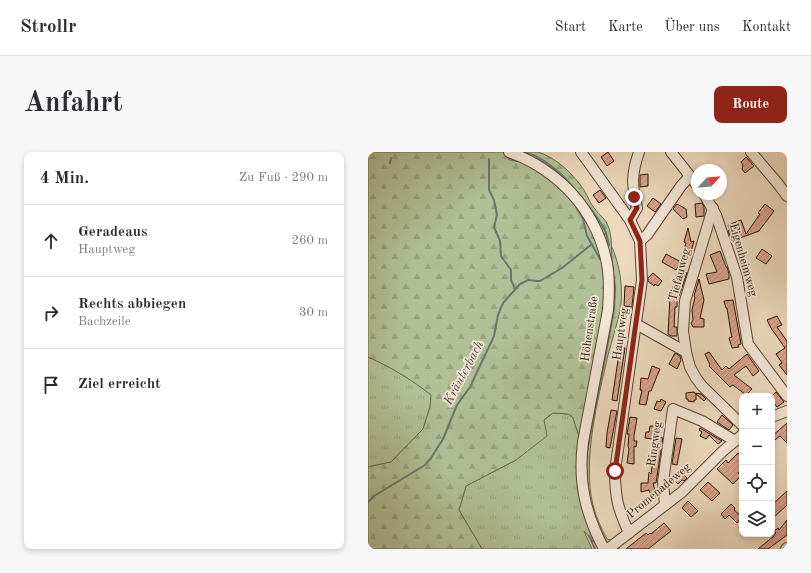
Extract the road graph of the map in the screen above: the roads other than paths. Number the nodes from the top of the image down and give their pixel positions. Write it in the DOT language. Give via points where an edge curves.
graph roads {
  1 [pos="509,152"];
  2 [pos="581,152"];
  3 [pos="639,152"];
  4 [pos="671,152"];
  5 [pos="751,152"];
  6 [pos="690,176"];
  7 [pos="787,196"];
  8 [pos="708,200"];
  9 [pos="713,208"];
  10 [pos="630,220"];
  11 [pos="640,241"];
  12 [pos="636,324"];
  13 [pos="686,352"];
  14 [pos="787,396"];
  15 [pos="787,411"];
  16 [pos="775,416"];
  17 [pos="739,422"];
  18 [pos="738,438"];
  19 [pos="665,505"];
  20 [pos="629,534"];
  21 [pos="613,548"];
  22 [pos="604,549"];
  1 -- 22 [label="street, Höhenstraße" via="550,173 571,193 595,227 608,265 608,310 583,442 581,468 586,508"];
  2 -- 10 [label="street, Hauptweg"];
  3 -- 10 [label="street" via="632,178 637,208"];
  4 -- 6 [label="street"];
  5 -- 7 [label="street"];
  6 -- 11 [label="street"];
  8 -- 9 [label="street, Eigenheimweg"];
  9 -- 13 [label="street, Tiefauweg" via="685,301 683,331"];
  9 -- 14 [label="street, Eigenheimweg" via="737,277 748,344"];
  10 -- 11 [label="street, Hauptweg"];
  11 -- 12 [label="street, Hauptweg" via="642,280"];
  12 -- 13 [label="street"];
  12 -- 20 [label="street, Hauptweg" via="615,471 617,504"];
  13 -- 17 [label="street, Tiefauweg" via="693,372 702,386"];
  15 -- 16 [label="street"];
  18 -- 19 [label="street, Promenadeweg"];
  18 -- 19 [label="street, Ringweg" via="673,409 662,488"];
  19 -- 20 [label="street, Promenadeweg"];
  20 -- 21 [label="street, Promenadeweg"];
}
